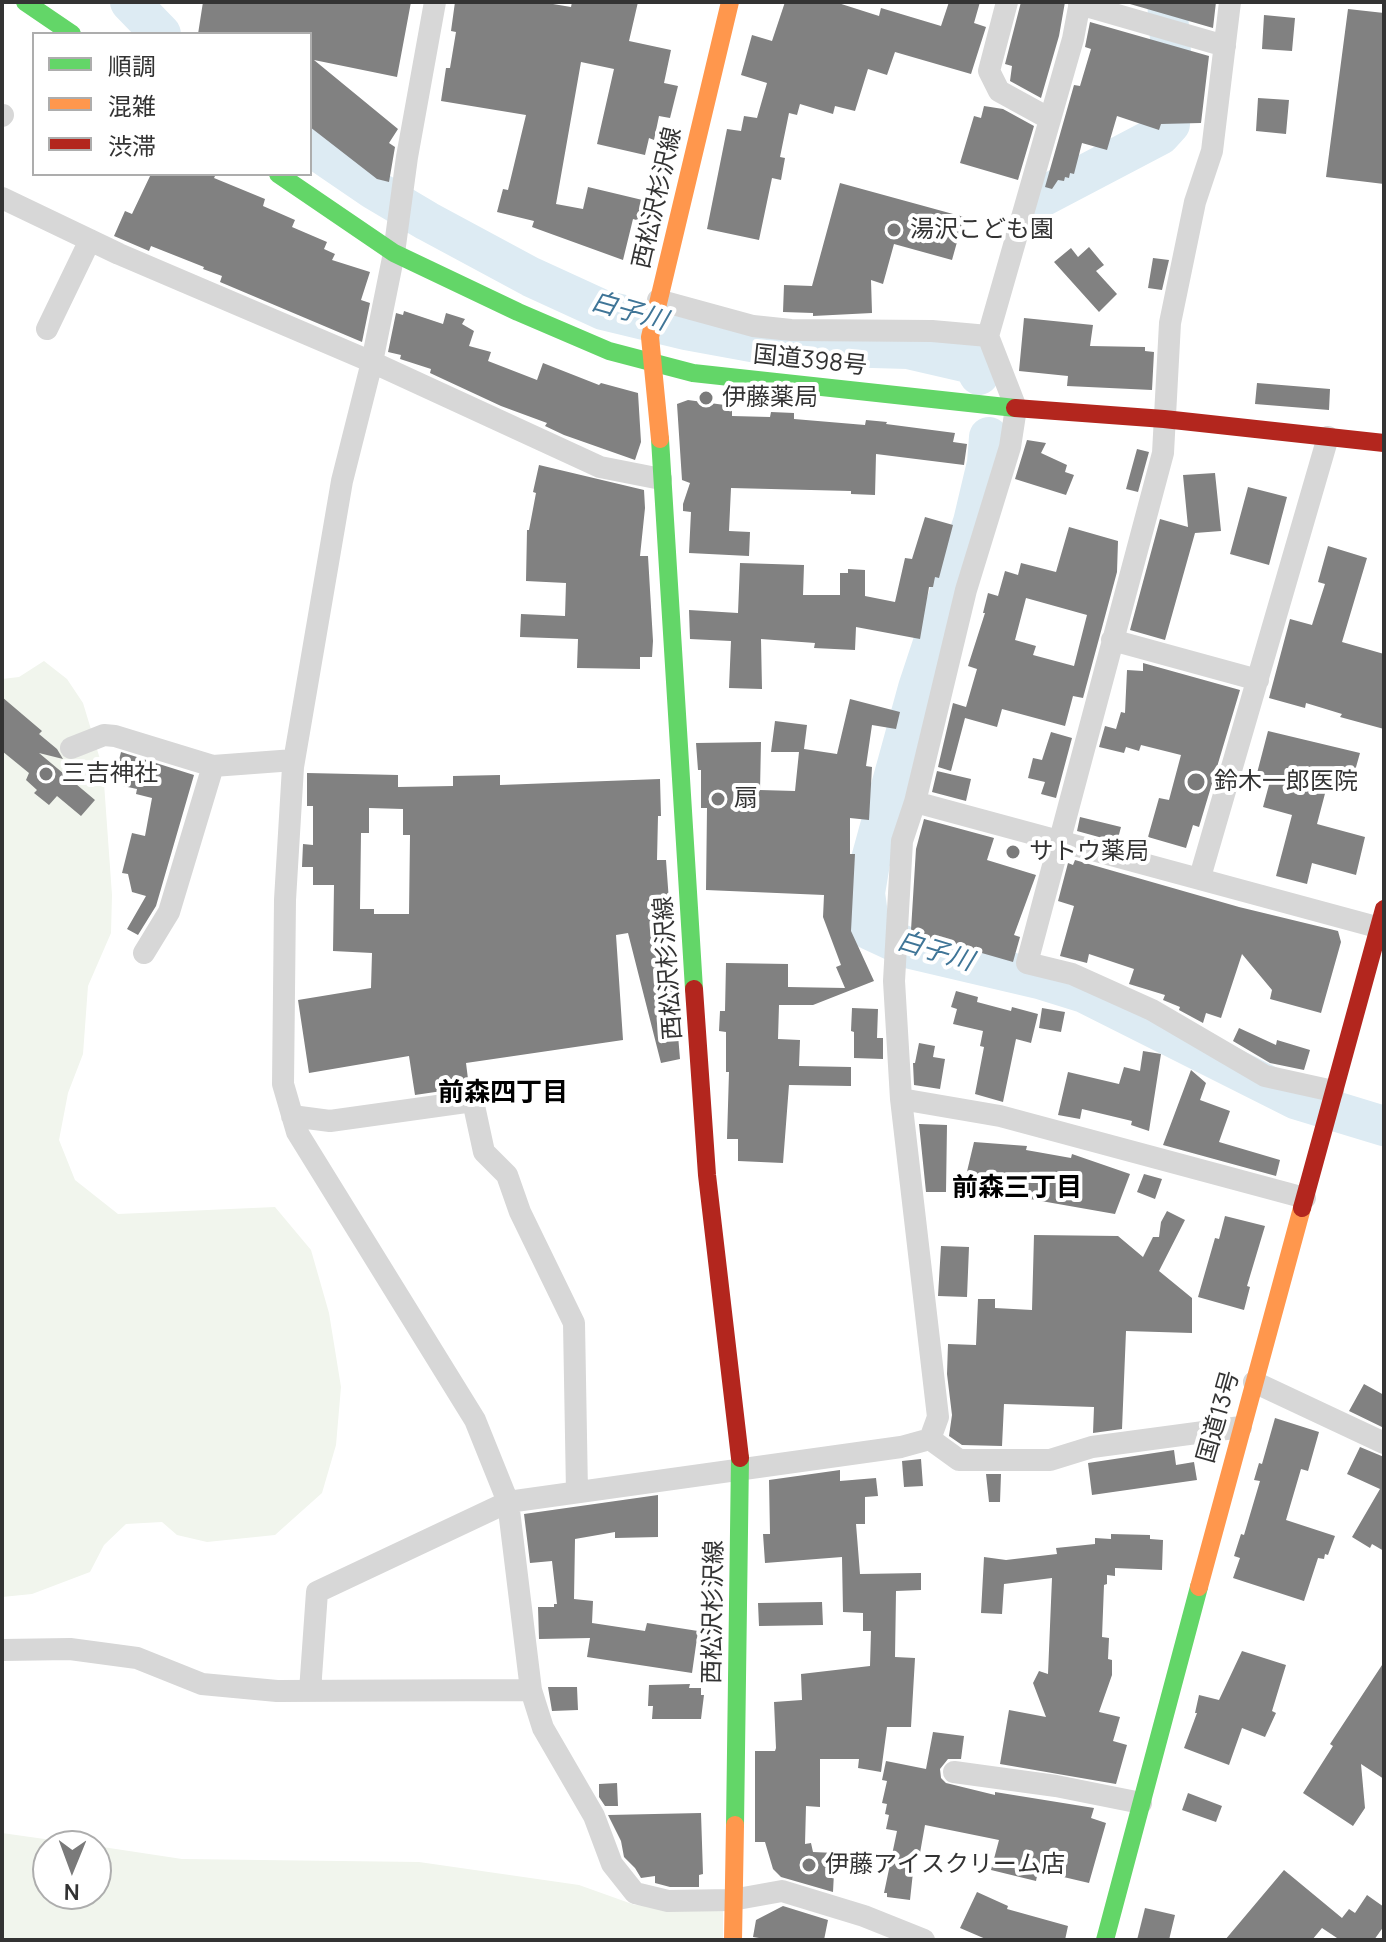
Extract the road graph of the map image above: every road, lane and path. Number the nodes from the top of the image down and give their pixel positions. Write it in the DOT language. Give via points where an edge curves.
graph roads {
  1 [pos="25,2"];
  2 [pos="435,2"];
  3 [pos="730,2"];
  4 [pos="1007,2"];
  5 [pos="1230,2"];
  6 [pos="1080,3"];
  7 [pos="69,32"];
  8 [pos="1225,46"];
  9 [pos="1050,119"];
  10 [pos="281,176"];
  11 [pos="2,198"];
  12 [pos="90,240"];
  13 [pos="395,243"];
  14 [pos="657,304"];
  15 [pos="47,329"];
  16 [pos="988,336"];
  17 [pos="372,362"];
  18 [pos="655,365"];
  19 [pos="1016,408"];
  20 [pos="1164,419"];
  21 [pos="1328,437"];
  22 [pos="1384,443"];
  23 [pos="661,479"];
  24 [pos="1112,640"];
  25 [pos="1258,680"];
  26 [pos="71,748"];
  27 [pos="294,760"];
  28 [pos="213,766"];
  29 [pos="915,802"];
  30 [pos="1058,839"];
  31 [pos="1200,877"];
  32 [pos="1382,922"];
  33 [pos="144,953"];
  34 [pos="1333,1091"];
  35 [pos="901,1099"];
  36 [pos="292,1116"];
  37 [pos="1305,1198"];
  38 [pos="1254,1382"];
  39 [pos="1241,1427"];
  40 [pos="930,1439"];
  41 [pos="1384,1443"];
  42 [pos="741,1470"];
  43 [pos="577,1492"];
  44 [pos="508,1502"];
  45 [pos="2,1650"];
  46 [pos="531,1690"];
  47 [pos="310,1691"];
  48 [pos="954,1772"];
  49 [pos="1141,1803"];
  50 [pos="732,1900"];
  51 [pos="733,1940"];
  52 [pos="924,1940"];
  53 [pos="1105,1940"];
  1 -- 7 [label="main road"];
  2 -- 13 [label="street"];
  3 -- 14 [label="main road, 西松沢杉沢線"];
  4 -- 9 [label="street" via="989,71 999,91"];
  5 -- 8 [label="street"];
  6 -- 8 [label="street"];
  6 -- 9 [label="street"];
  8 -- 20 [label="street" via="1212,151 1195,202 1170,323"];
  9 -- 16 [label="street"];
  10 -- 13 [label="main road, 国道398号"];
  11 -- 12 [label="street"];
  12 -- 15 [label="street"];
  12 -- 17 [label="street"];
  13 -- 17 [label="street"];
  13 -- 18 [label="main road, 国道398号" via="544,324"];
  14 -- 16 [label="street" via="791,330"];
  14 -- 18 [label="main road, 西松沢杉沢線" via="650,337"];
  16 -- 19 [label="street"];
  17 -- 23 [label="street" via="600,467"];
  17 -- 27 [label="street" via="342,481"];
  18 -- 19 [label="main road, 国道398号"];
  18 -- 23 [label="main road, 西松沢杉沢線"];
  19 -- 20 [label="main road, 国道398号"];
  19 -- 29 [label="street"];
  20 -- 21 [label="main road, 国道398号"];
  20 -- 24 [label="street" via="1163,453"];
  21 -- 22 [label="main road, 国道398号"];
  21 -- 25 [label="street"];
  23 -- 42 [label="main road, 西松沢杉沢線" via="707,1175"];
  24 -- 25 [label="street"];
  24 -- 30 [label="street"];
  25 -- 31 [label="street"];
  26 -- 28 [label="street" via="115,736"];
  27 -- 28 [label="street"];
  27 -- 36 [label="street" via="285,900 283,1084"];
  28 -- 33 [label="street" via="169,912"];
  29 -- 30 [label="street"];
  29 -- 35 [label="street" via="902,841 897,914 894,981"];
  30 -- 31 [label="street"];
  30 -- 34 [label="street" via="1027,963 1072,974 1152,1010 1265,1076"];
  31 -- 32 [label="street"];
  32 -- 34 [label="main road, 国道13号"];
  34 -- 37 [label="main road, 国道13号"];
  35 -- 37 [label="street" via="1000,1116"];
  35 -- 40 [label="street" via="938,1417"];
  36 -- 43 [label="street" via="330,1121 473,1101 484,1152 507,1175 574,1323"];
  36 -- 44 [label="street" via="475,1420"];
  37 -- 38 [label="main road, 国道13号"];
  38 -- 39 [label="main road, 国道13号"];
  38 -- 41 [label="street"];
  39 -- 40 [label="street" via="1092,1447 1050,1460 959,1460"];
  39 -- 49 [label="main road, 国道13号"];
  40 -- 42 [label="street"];
  42 -- 43 [label="street"];
  42 -- 50 [label="main road, 西松沢杉沢線"];
  43 -- 44 [label="street"];
  44 -- 46 [label="street"];
  44 -- 47 [label="street" via="317,1592"];
  45 -- 47 [label="street" via="70,1649 137,1658 202,1684"];
  46 -- 47 [label="street"];
  46 -- 50 [label="street" via="543,1728 594,1816 612,1864 635,1893 668,1901"];
  48 -- 49 [label="street"];
  49 -- 53 [label="main road, 国道13号"];
  50 -- 51 [label="main road, 西松沢杉沢線"];
  50 -- 52 [label="street" via="782,1891"];
}
